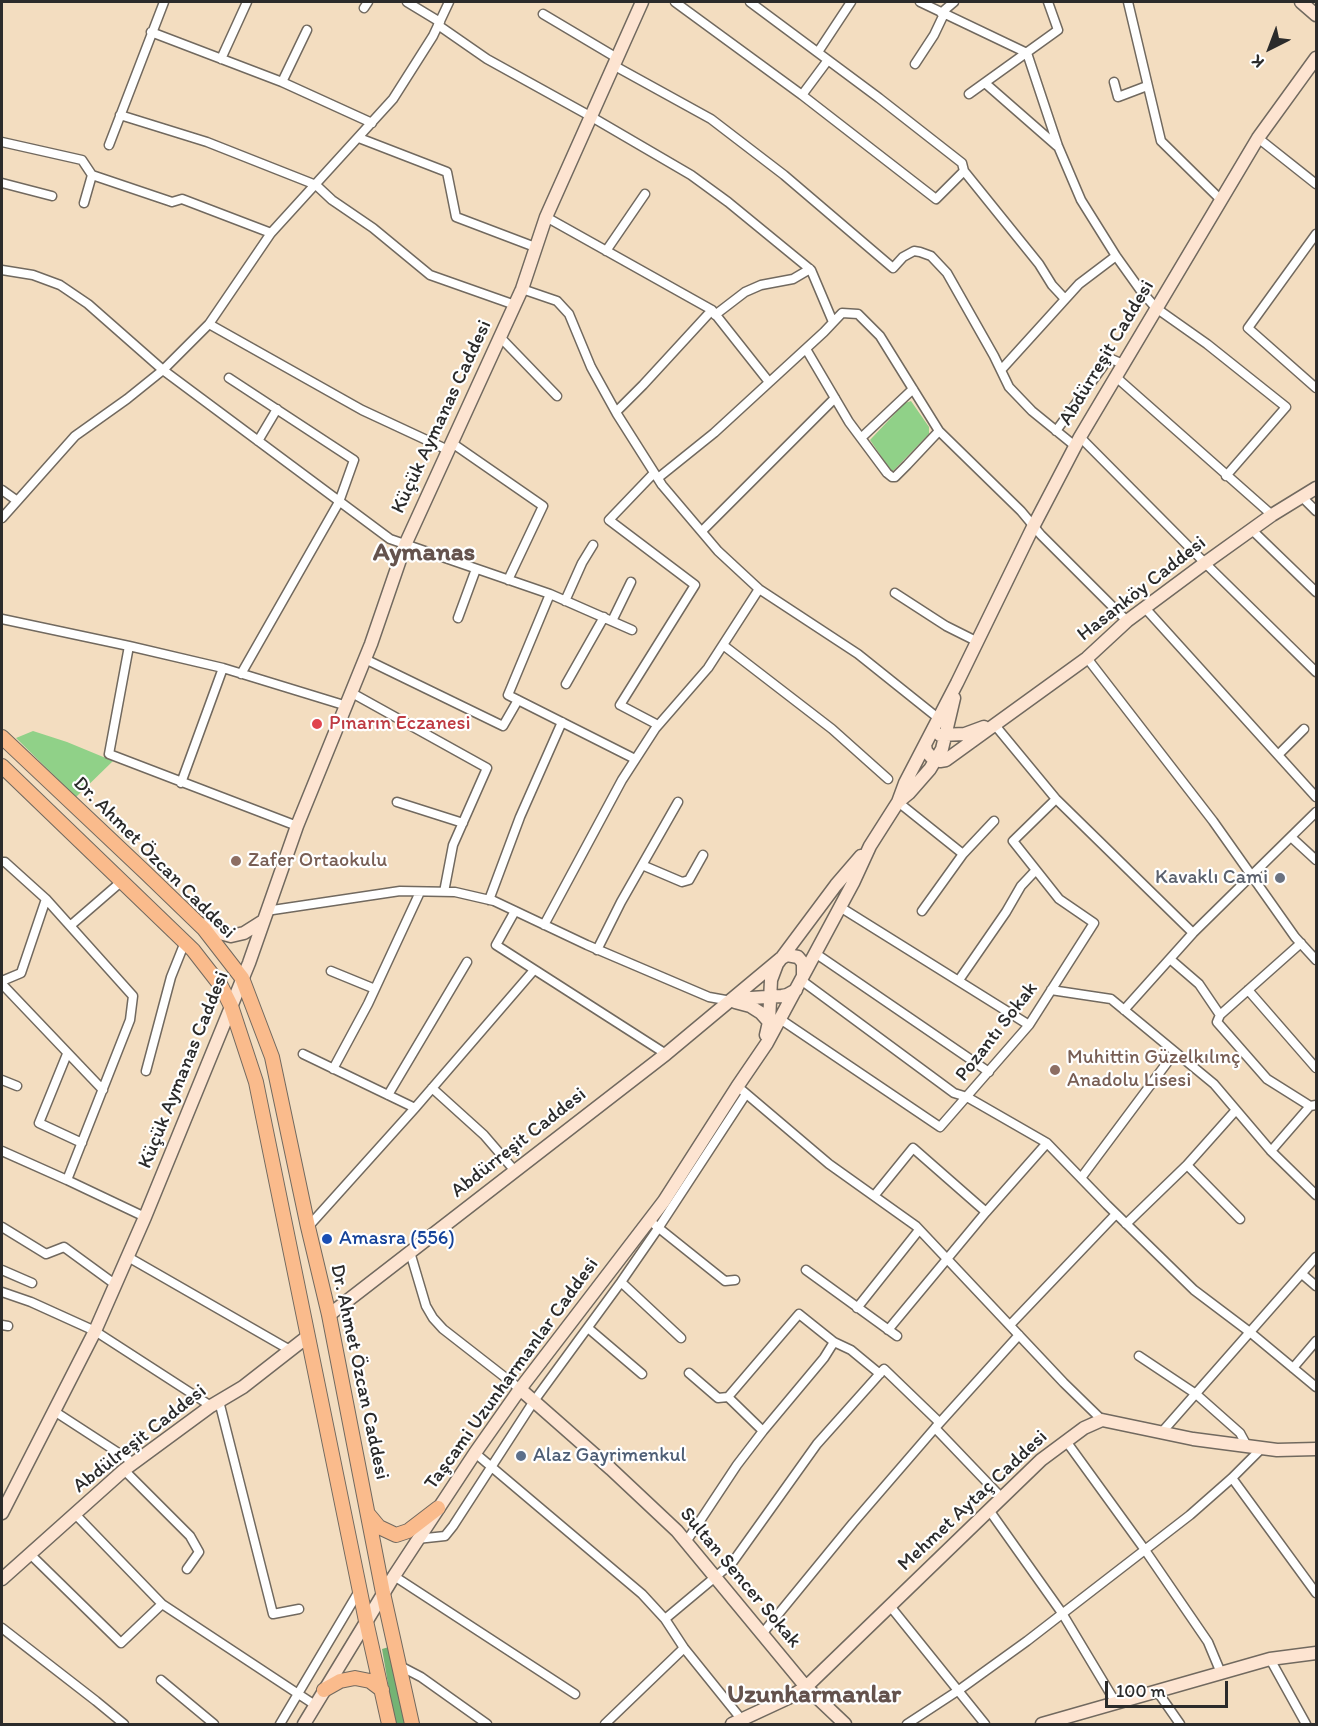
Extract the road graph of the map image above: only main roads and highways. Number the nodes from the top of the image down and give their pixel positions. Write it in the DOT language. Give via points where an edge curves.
graph roads {
  1 [pos="2,737"];
  2 [pos="2,766"];
  3 [pos="438,1508"];
  4 [pos="367,1511"];
  5 [pos="324,1690"];
  6 [pos="382,1690"];
  7 [pos="390,1725"];
  8 [pos="412,1725"];
  1 -- 4 [label="main road, Dr. Ahmet Özcan Caddesi" via="204,929 242,978 272,1057 330,1315"];
  2 -- 6 [label="main road, Dr. Ahmet Özcan Caddesi" via="185,942 221,986 231,1006 256,1082"];
  3 -- 4 [label="main road" via="408,1531 396,1534 378,1527"];
  4 -- 8 [label="main road, Dr. Ahmet Özcan Caddesi"];
  5 -- 6 [label="main road" via="355,1678 370,1681"];
  6 -- 7 [label="main road, Dr. Ahmet Özcan Caddesi"];
}
